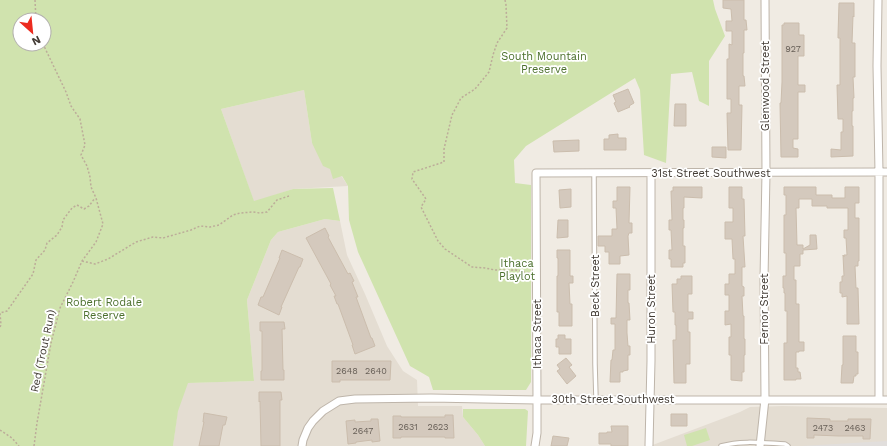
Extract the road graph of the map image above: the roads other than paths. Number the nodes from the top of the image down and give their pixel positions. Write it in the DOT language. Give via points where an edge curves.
graph roads {
  1 [pos="765,0"];
  2 [pos="878,0"];
  3 [pos="879,172"];
  4 [pos="887,172"];
  5 [pos="536,173"];
  6 [pos="594,173"];
  7 [pos="651,173"];
  8 [pos="766,173"];
  9 [pos="596,399"];
  10 [pos="651,399"];
  11 [pos="765,399"];
  12 [pos="537,400"];
  13 [pos="879,400"];
  14 [pos="887,400"];
  15 [pos="760,444"];
  16 [pos="649,445"];
  17 [pos="302,446"];
  18 [pos="535,446"];
  19 [pos="721,446"];
  20 [pos="788,446"];
  1 -- 8 [label="street, Glenwood Street"];
  2 -- 3 [label="street"];
  3 -- 4 [label="street, 31st Street Southwest"];
  3 -- 8 [label="street, 31st Street Southwest"];
  3 -- 13 [label="street"];
  5 -- 6 [label="street, 31st Street Southwest"];
  5 -- 12 [label="street, Ithaca Street"];
  6 -- 7 [label="street, 31st Street Southwest"];
  6 -- 9 [label="lane, Beck Street"];
  7 -- 8 [label="street, 31st Street Southwest"];
  7 -- 10 [label="street, Huron Street"];
  8 -- 11 [label="street, Fernor Street"];
  9 -- 10 [label="street, 30th Street Southwest"];
  9 -- 12 [label="street, 30th Street Southwest"];
  10 -- 11 [label="street, 30th Street Southwest"];
  10 -- 16 [label="street, Huron Street"];
  11 -- 13 [label="street, 30th Street Southwest"];
  11 -- 15 [label="street, Fernor Street"];
  12 -- 17 [label="street, 30th Street Southwest" via="338,401 313,421"];
  12 -- 18 [label="street, Ithaca Street"];
  13 -- 14 [label="street, 30th Street Southwest"];
  15 -- 19 [label="lane"];
  15 -- 20 [label="lane"];
}
